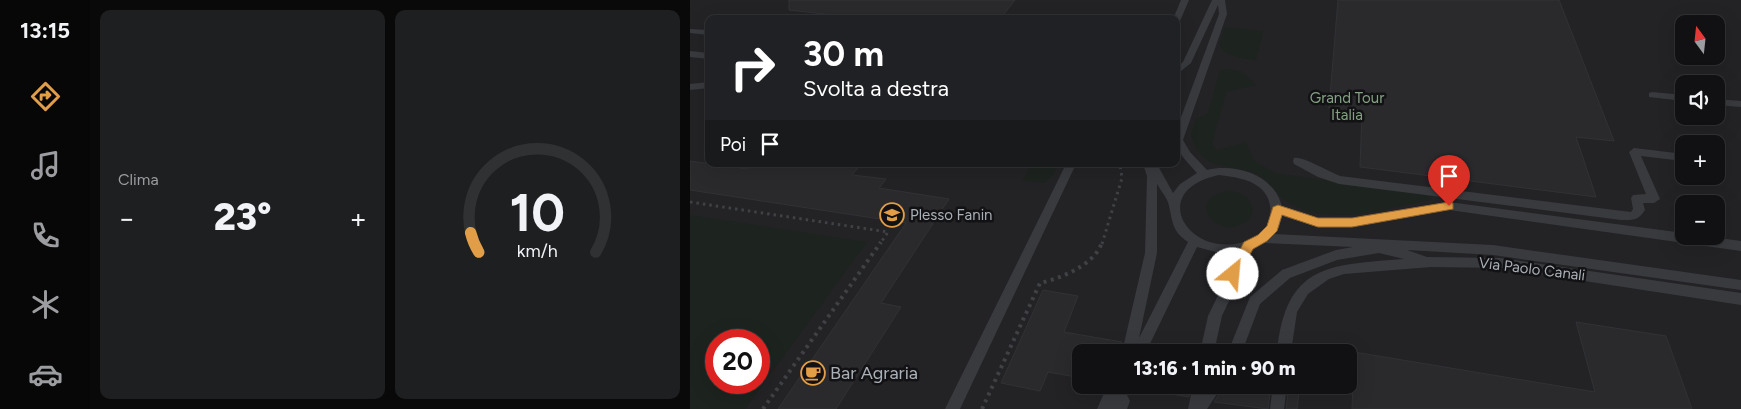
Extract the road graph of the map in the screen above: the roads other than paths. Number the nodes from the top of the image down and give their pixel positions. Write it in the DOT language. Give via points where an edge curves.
graph roads {
  1 [pos="1185,0"];
  2 [pos="1216,0"];
  3 [pos="1221,0"];
  4 [pos="1179,15"];
  5 [pos="690,31"];
  6 [pos="705,33"];
  7 [pos="690,54"];
  8 [pos="705,56"];
  9 [pos="1180,68"];
  10 [pos="705,85"];
  11 [pos="690,87"];
  12 [pos="1652,95"];
  13 [pos="1675,97"];
  14 [pos="1725,103"];
  15 [pos="1741,104"];
  16 [pos="1180,134"];
  17 [pos="1180,144"];
  18 [pos="1675,156"];
  19 [pos="1298,161"];
  20 [pos="1070,167"];
  21 [pos="1150,167"];
  22 [pos="1152,167"];
  23 [pos="1204,174"];
  24 [pos="1174,204"];
  25 [pos="1278,210"];
  26 [pos="1262,238"];
  27 [pos="1194,241"];
  28 [pos="1248,246"];
  29 [pos="1741,246"];
  30 [pos="1431,262"];
  31 [pos="1741,285"];
  32 [pos="1741,298"];
  33 [pos="1131,344"];
  34 [pos="1143,344"];
  35 [pos="1209,344"];
  36 [pos="1238,344"];
  37 [pos="1285,344"];
  38 [pos="1199,394"];
  39 [pos="1209,394"];
  40 [pos="1279,394"];
  41 [pos="952,409"];
  42 [pos="1197,409"];
  43 [pos="1277,409"];
  1 -- 4 [label="lane"];
  2 -- 9 [label="lane" via="1187,62"];
  3 -- 16 [label="lane" via="1223,14"];
  5 -- 6 [label="lane"];
  7 -- 8 [label="lane"];
  10 -- 11 [label="lane"];
  12 -- 13 [label="lane"];
  14 -- 15 [label="lane"];
  17 -- 23 [label="lane"];
  18 -- 19 [label="lane" via="1634,152 1654,199 1637,198 1639,210 1634,216 1339,180"];
  20 -- 41 [label="lane"];
  21 -- 33 [label="lane" via="1151,252"];
  22 -- 24 [label="lane"];
  23 -- 24 [label="lane" via="1179,191"];
  23 -- 25 [label="lane" via="1235,171 1249,175 1272,191"];
  24 -- 27 [label="lane" via="1175,218"];
  25 -- 26 [label="lane" via="1273,228"];
  25 -- 29 [label="lane" via="1318,223 1352,223 1449,206"];
  26 -- 28 [label="lane"];
  26 -- 31 [label="lane" via="1493,250"];
  27 -- 28 [label="lane" via="1211,248"];
  27 -- 34 [label="lane"];
  28 -- 35 [label="lane" via="1215,316"];
  30 -- 32 [label="lane, Via Paolo Canali" via="1500,263"];
  30 -- 36 [label="lane" via="1379,248 1336,255 1286,274 1255,301"];
  30 -- 37 [label="lane, Via Paolo Canali" via="1344,270 1325,275 1304,290 1291,311"];
  38 -- 42 [label="lane"];
  39 -- 42 [label="lane"];
  40 -- 43 [label="lane"];
}
